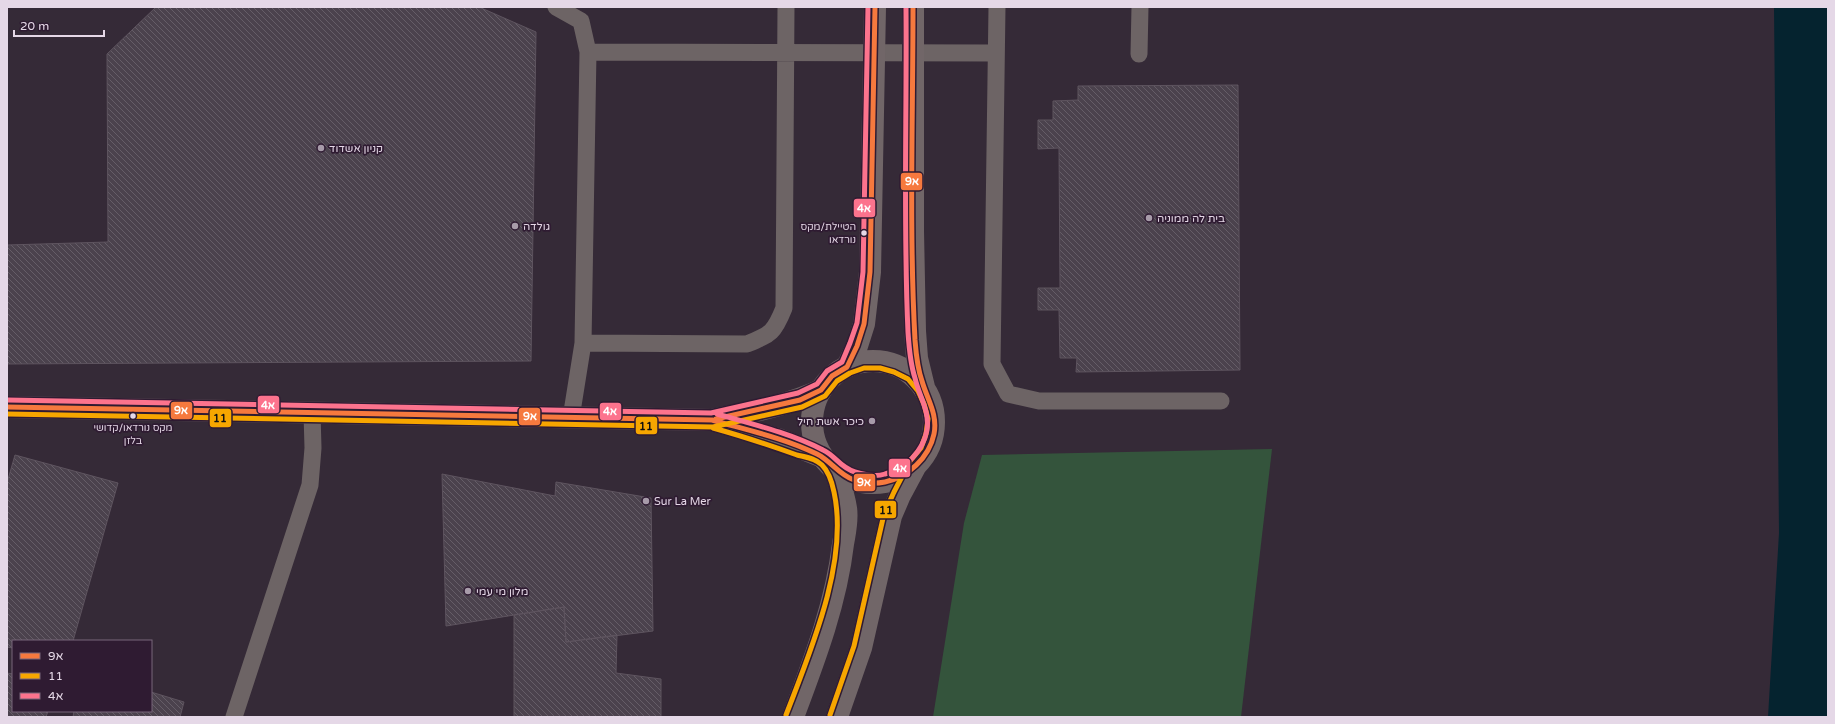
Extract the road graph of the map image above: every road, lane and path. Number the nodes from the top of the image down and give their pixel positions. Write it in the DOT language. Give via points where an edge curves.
graph roads {
  1 [pos="556,7"];
  2 [pos="786,7"];
  3 [pos="875,7"];
  4 [pos="913,7"];
  5 [pos="996,7"];
  6 [pos="1140,7"];
  7 [pos="588,52"];
  8 [pos="786,53"];
  9 [pos="874,53"];
  10 [pos="914,53"];
  11 [pos="995,53"];
  12 [pos="1139,54"];
  13 [pos="583,343"];
  14 [pos="847,367"];
  15 [pos="924,387"];
  16 [pos="821,390"];
  17 [pos="1221,401"];
  18 [pos="7,407"];
  19 [pos="312,413"];
  20 [pos="571,418"];
  21 [pos="712,420"];
  22 [pos="829,463"];
  23 [pos="916,466"];
  24 [pos="234,717"];
  25 [pos="793,717"];
  26 [pos="838,717"];
  1 -- 7 [label="lane" via="582,21"];
  2 -- 8 [label="lane"];
  3 -- 9 [label="main road"];
  4 -- 10 [label="main road"];
  5 -- 11 [label="lane"];
  6 -- 12 [label="lane"];
  7 -- 8 [label="lane"];
  7 -- 13 [label="lane"];
  8 -- 9 [label="lane"];
  8 -- 13 [label="lane" via="784,308 777,326 768,335 747,344"];
  9 -- 10 [label="lane"];
  9 -- 14 [label="main road" via="870,272 864,324"];
  10 -- 11 [label="lane"];
  10 -- 15 [label="main road" via="915,331 917,358"];
  11 -- 17 [label="lane" via="992,364 1008,394 1039,401"];
  13 -- 20 [label="lane"];
  14 -- 15 [label="main road" via="863,361 881,361 912,374"];
  14 -- 16 [label="main road" via="832,376"];
  15 -- 23 [label="main road" via="932,402 935,419 927,452"];
  16 -- 21 [label="street" via="800,400"];
  16 -- 22 [label="main road" via="814,406 812,424 815,441"];
  18 -- 19 [label="street"];
  19 -- 20 [label="street"];
  19 -- 24 [label="lane" via="310,485"];
  20 -- 21 [label="street"];
  21 -- 22 [label="street" via="778,439"];
  22 -- 23 [label="main road" via="850,478 867,483 885,482 902,476"];
  22 -- 25 [label="main road" via="842,489 846,508 841,563 828,619"];
  23 -- 26 [label="main road" via="891,516 861,648"];
}
